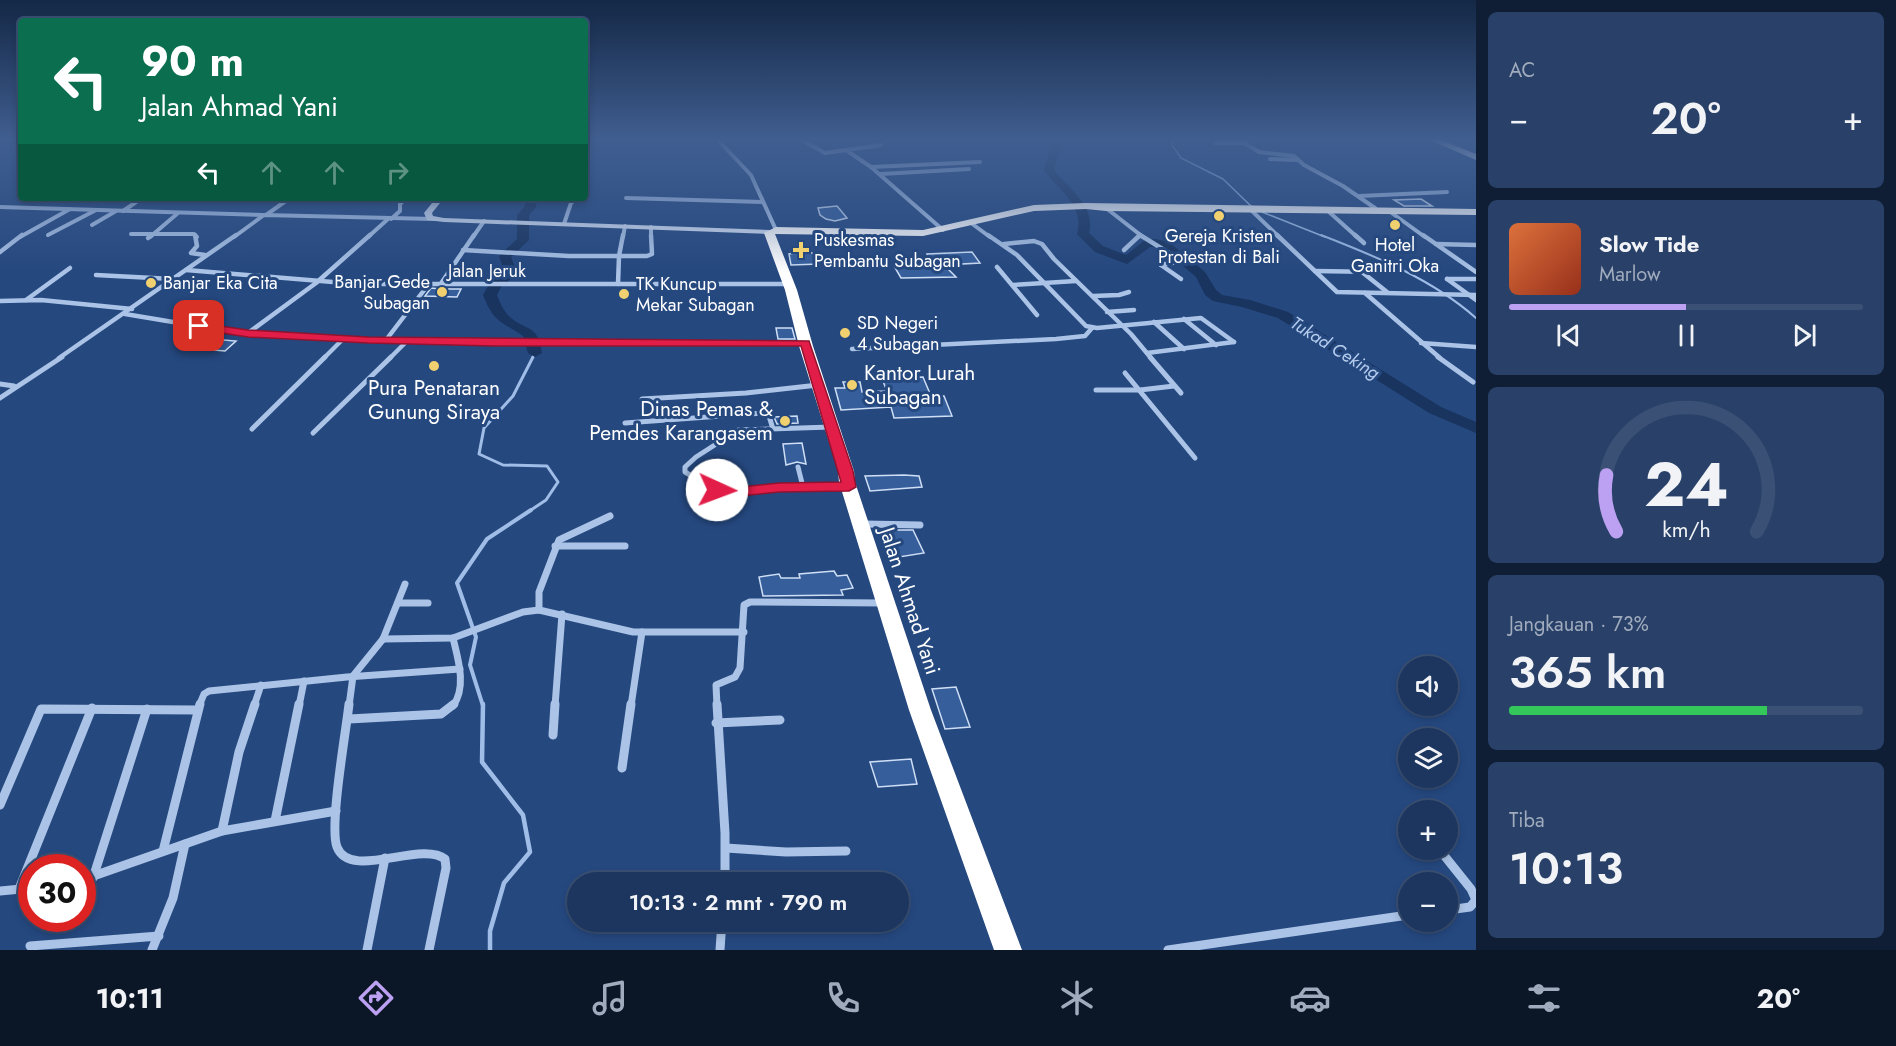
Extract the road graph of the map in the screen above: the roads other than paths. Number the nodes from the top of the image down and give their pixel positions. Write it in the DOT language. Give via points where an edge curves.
graph roads {
  1 [pos="756,184"];
  2 [pos="891,184"];
  3 [pos="1339,184"];
  4 [pos="1447,192"];
  5 [pos="1359,196"];
  6 [pos="626,198"];
  7 [pos="137,201"];
  8 [pos="286,201"];
  9 [pos="403,201"];
  10 [pos="438,201"];
  11 [pos="573,201"];
  12 [pos="763,202"];
  13 [pos="1086,206"];
  14 [pos="0,207"];
  15 [pos="1106,208"];
  16 [pos="1375,208"];
  17 [pos="70,209"];
  18 [pos="1260,209"];
  19 [pos="96,210"];
  20 [pos="1425,210"];
  21 [pos="116,211"];
  22 [pos="122,211"];
  23 [pos="1328,211"];
  24 [pos="1389,211"];
  25 [pos="1476,211"];
  26 [pos="178,213"];
  27 [pos="265,215"];
  28 [pos="390,219"];
  29 [pos="434,219"];
  30 [pos="484,221"];
  31 [pos="971,223"];
  32 [pos="564,224"];
  33 [pos="92,225"];
  34 [pos="625,226"];
  35 [pos="651,227"];
  36 [pos="943,230"];
  37 [pos="778,233"];
  38 [pos="131,234"];
  39 [pos="153,234"];
  40 [pos="48,235"];
  41 [pos="1140,235"];
  42 [pos="148,238"];
  43 [pos="1364,243"];
  44 [pos="1004,244"];
  45 [pos="1435,244"];
  46 [pos="1476,245"];
  47 [pos="463,250"];
  48 [pos="1124,250"];
  49 [pos="0,252"];
  50 [pos="205,255"];
  51 [pos="619,256"];
  52 [pos="997,267"];
  53 [pos="70,268"];
  54 [pos="186,270"];
  55 [pos="1315,271"];
  56 [pos="1362,272"];
  57 [pos="1378,272"];
  58 [pos="1476,272"];
  59 [pos="96,275"];
  60 [pos="173,279"];
  61 [pos="1181,279"];
  62 [pos="1476,279"];
  63 [pos="1076,280"];
  64 [pos="316,282"];
  65 [pos="1045,283"];
  66 [pos="618,284"];
  67 [pos="789,284"];
  68 [pos="428,285"];
  69 [pos="440,285"];
  70 [pos="1013,285"];
  71 [pos="1129,292"];
  72 [pos="1364,292"];
  73 [pos="1388,292"];
  74 [pos="1469,295"];
  75 [pos="1476,295"];
  76 [pos="1093,296"];
  77 [pos="1,300"];
  78 [pos="26,300"];
  79 [pos="1476,300"];
  80 [pos="132,309"];
  81 [pos="1134,310"];
  82 [pos="1107,312"];
  83 [pos="125,314"];
  84 [pos="1036,315"];
  85 [pos="1184,319"];
  86 [pos="1154,322"];
  87 [pos="1123,326"];
  88 [pos="1092,328"];
  89 [pos="248,333"];
  90 [pos="343,339"];
  91 [pos="386,340"];
  92 [pos="407,341"];
  93 [pos="805,343"];
  94 [pos="1420,343"];
  95 [pos="1216,345"];
  96 [pos="1476,346"];
  97 [pos="852,349"];
  98 [pos="1184,349"];
  99 [pos="1146,353"];
  100 [pos="1125,373"];
  101 [pos="1473,382"];
  102 [pos="0,384"];
  103 [pos="818,385"];
  104 [pos="15,386"];
  105 [pos="1174,386"];
  106 [pos="1096,390"];
  107 [pos="1140,390"];
  108 [pos="1181,393"];
  109 [pos="0,398"];
  110 [pos="642,399"];
  111 [pos="625,423"];
  112 [pos="831,427"];
  113 [pos="252,429"];
  114 [pos="773,429"];
  115 [pos="313,433"];
  116 [pos="1195,458"];
  117 [pos="798,467"];
  118 [pos="803,487"];
  119 [pos="849,487"];
  120 [pos="610,516"];
  121 [pos="860,524"];
  122 [pos="920,525"];
  123 [pos="555,546"];
  124 [pos="625,546"];
  125 [pos="405,584"];
  126 [pos="398,603"];
  127 [pos="428,603"];
  128 [pos="887,603"];
  129 [pos="538,610"];
  130 [pos="562,614"];
  131 [pos="642,632"];
  132 [pos="744,632"];
  133 [pos="457,636"];
  134 [pos="383,639"];
  135 [pos="460,669"];
  136 [pos="353,676"];
  137 [pos="304,681"];
  138 [pos="261,685"];
  139 [pos="92,708"];
  140 [pos="147,709"];
  141 [pos="197,710"];
  142 [pos="349,718"];
  143 [pos="780,720"];
  144 [pos="716,723"];
  145 [pos="553,735"];
  146 [pos="622,768"];
  147 [pos="0,805"];
  148 [pos="336,811"];
  149 [pos="275,821"];
  150 [pos="222,831"];
  151 [pos="185,844"];
  152 [pos="726,848"];
  153 [pos="163,851"];
  154 [pos="846,851"];
  155 [pos="33,854"];
  156 [pos="96,856"];
  157 [pos="385,858"];
  158 [pos="1448,860"];
  159 [pos="725,872"];
  160 [pos="96,876"];
  161 [pos="18,889"];
  162 [pos="0,891"];
  163 [pos="1476,900"];
  164 [pos="1458,909"];
  165 [pos="1398,916"];
  166 [pos="721,932"];
  167 [pos="159,936"];
  168 [pos="30,946"];
  169 [pos="152,950"];
  170 [pos="367,950"];
  171 [pos="429,950"];
  172 [pos="720,950"];
  173 [pos="1008,950"];
  174 [pos="1168,950"];
  1 -- 12 [label="street"];
  2 -- 36 [label="street"];
  3 -- 5 [label="street"];
  4 -- 5 [label="street"];
  5 -- 16 [label="street"];
  6 -- 12 [label="street"];
  7 -- 22 [label="street"];
  8 -- 27 [label="street"];
  9 -- 28 [label="street" via="400,211"];
  10 -- 29 [label="main road" via="427,214"];
  11 -- 32 [label="street"];
  12 -- 37 [label="street"];
  13 -- 31 [label="highway" via="1034,208"];
  14 -- 17 [label="street"];
  15 -- 18 [label="highway"];
  15 -- 18 [label="highway" via="1086,206"];
  15 -- 41 [label="street"];
  16 -- 18 [label="highway"];
  16 -- 20 [label="highway"];
  17 -- 19 [label="street"];
  17 -- 49 [label="street" via="23,234"];
  18 -- 23 [label="highway"];
  18 -- 55 [label="street"];
  19 -- 21 [label="street"];
  19 -- 40 [label="street"];
  20 -- 24 [label="highway"];
  20 -- 25 [label="highway"];
  21 -- 22 [label="street"];
  21 -- 33 [label="street"];
  22 -- 26 [label="street"];
  23 -- 24 [label="highway"];
  23 -- 43 [label="street"];
  24 -- 45 [label="street"];
  26 -- 27 [label="street"];
  26 -- 39 [label="street"];
  27 -- 28 [label="street"];
  27 -- 50 [label="street"];
  28 -- 29 [label="street"];
  28 -- 64 [label="street"];
  29 -- 30 [label="main road"];
  30 -- 32 [label="main road"];
  30 -- 47 [label="street"];
  31 -- 36 [label="highway"];
  31 -- 44 [label="street"];
  32 -- 34 [label="main road"];
  34 -- 35 [label="main road"];
  34 -- 51 [label="street"];
  35 -- 37 [label="main road"];
  35 -- 51 [label="street" via="652,254"];
  36 -- 37 [label="highway" via="913,234"];
  37 -- 67 [label="highway, Jalan Ahmad Yani" via="778,258"];
  38 -- 39 [label="street"];
  39 -- 42 [label="street"];
  39 -- 50 [label="street" via="194,234 197,246 191,253"];
  41 -- 48 [label="street"];
  41 -- 61 [label="street" via="1182,261 1162,266"];
  44 -- 63 [label="street" via="1040,242"];
  44 -- 65 [label="street"];
  45 -- 46 [label="street"];
  45 -- 58 [label="street"];
  47 -- 51 [label="street"];
  47 -- 69 [label="street"];
  50 -- 54 [label="street"];
  51 -- 66 [label="street"];
  52 -- 70 [label="street"];
  53 -- 78 [label="street"];
  54 -- 60 [label="street"];
  54 -- 64 [label="street, Jalan Jeruk"];
  55 -- 56 [label="street"];
  55 -- 72 [label="street" via="1336,292"];
  56 -- 57 [label="street"];
  56 -- 73 [label="street"];
  59 -- 60 [label="street"];
  60 -- 80 [label="street"];
  62 -- 74 [label="street" via="1447,279"];
  63 -- 65 [label="street"];
  63 -- 76 [label="street"];
  64 -- 68 [label="street, Jalan Jeruk"];
  64 -- 89 [label="street"];
  65 -- 70 [label="street"];
  65 -- 88 [label="street" via="1078,320"];
  66 -- 67 [label="street, Jalan Jeruk"];
  66 -- 69 [label="street, Jalan Jeruk"];
  67 -- 93 [label="highway, Jalan Ahmad Yani"];
  68 -- 69 [label="street, Jalan Jeruk"];
  68 -- 91 [label="street"];
  70 -- 84 [label="street"];
  71 -- 76 [label="street"];
  72 -- 73 [label="street"];
  72 -- 94 [label="street"];
  73 -- 74 [label="street"];
  74 -- 75 [label="street"];
  74 -- 79 [label="street"];
  76 -- 82 [label="street"];
  77 -- 78 [label="street"];
  78 -- 80 [label="street"];
  80 -- 83 [label="street"];
  81 -- 82 [label="street"];
  82 -- 87 [label="street"];
  83 -- 89 [label="street"];
  83 -- 104 [label="street"];
  85 -- 86 [label="street"];
  85 -- 95 [label="street"];
  85 -- 95 [label="street" via="1203,318 1234,341"];
  86 -- 87 [label="street"];
  86 -- 98 [label="street"];
  87 -- 88 [label="street"];
  87 -- 99 [label="street"];
  88 -- 97 [label="street" via="1085,336"];
  89 -- 90 [label="street"];
  90 -- 91 [label="street"];
  90 -- 113 [label="street"];
  91 -- 92 [label="street"];
  92 -- 93 [label="street"];
  92 -- 115 [label="street"];
  93 -- 103 [label="highway, Jalan Ahmad Yani"];
  94 -- 96 [label="street"];
  94 -- 101 [label="street"];
  95 -- 98 [label="street"];
  98 -- 99 [label="street"];
  99 -- 105 [label="street"];
  100 -- 107 [label="street"];
  102 -- 104 [label="street"];
  103 -- 110 [label="street"];
  103 -- 112 [label="highway, Jalan Ahmad Yani"];
  104 -- 109 [label="street"];
  105 -- 107 [label="street"];
  105 -- 108 [label="street"];
  106 -- 107 [label="street"];
  107 -- 116 [label="street"];
  111 -- 114 [label="street" via="763,413 769,416"];
  112 -- 114 [label="street"];
  112 -- 119 [label="highway, Jalan Ahmad Yani"];
  114 -- 118 [label="street" via="738,430 688,464 685,471 712,488 727,492"];
  117 -- 118 [label="street"];
  118 -- 119 [label="street"];
  119 -- 121 [label="highway, Jalan Ahmad Yani"];
  120 -- 123 [label="street" via="566,535"];
  121 -- 122 [label="street"];
  121 -- 128 [label="highway, Jalan Ahmad Yani"];
  123 -- 124 [label="street"];
  123 -- 129 [label="street" via="539,592"];
  125 -- 126 [label="street"];
  126 -- 127 [label="street"];
  126 -- 134 [label="street"];
  128 -- 132 [label="street" via="744,604"];
  128 -- 173 [label="highway, Jalan Ahmad Yani" via="920,710"];
  129 -- 130 [label="street"];
  129 -- 133 [label="street"];
  130 -- 131 [label="street"];
  130 -- 145 [label="street"];
  131 -- 132 [label="street"];
  131 -- 146 [label="street"];
  132 -- 144 [label="street" via="736,676 716,685"];
  133 -- 134 [label="street"];
  133 -- 135 [label="street"];
  134 -- 136 [label="street"];
  135 -- 136 [label="street"];
  135 -- 142 [label="street" via="459,697 447,712"];
  136 -- 137 [label="street"];
  136 -- 142 [label="street"];
  137 -- 138 [label="street"];
  137 -- 149 [label="street"];
  138 -- 141 [label="street" via="209,691"];
  138 -- 150 [label="street" via="239,752"];
  139 -- 140 [label="street"];
  139 -- 147 [label="street" via="41,709"];
  139 -- 155 [label="street"];
  140 -- 141 [label="street"];
  140 -- 156 [label="street"];
  141 -- 153 [label="street"];
  142 -- 148 [label="street"];
  143 -- 144 [label="street"];
  144 -- 152 [label="street"];
  148 -- 149 [label="street"];
  148 -- 157 [label="street" via="335,836 343,856 353,862"];
  149 -- 150 [label="street"];
  150 -- 151 [label="street"];
  151 -- 153 [label="street"];
  151 -- 167 [label="street" via="180,878"];
  152 -- 154 [label="street"];
  152 -- 159 [label="street"];
  153 -- 160 [label="street"];
  157 -- 170 [label="street"];
  157 -- 171 [label="street" via="440,855 445,859"];
  158 -- 163 [label="street"];
  161 -- 162 [label="street"];
  163 -- 164 [label="street" via="1470,907"];
  165 -- 174 [label="street"];
  166 -- 172 [label="street"];
  167 -- 168 [label="street"];
  167 -- 169 [label="street"];
}
